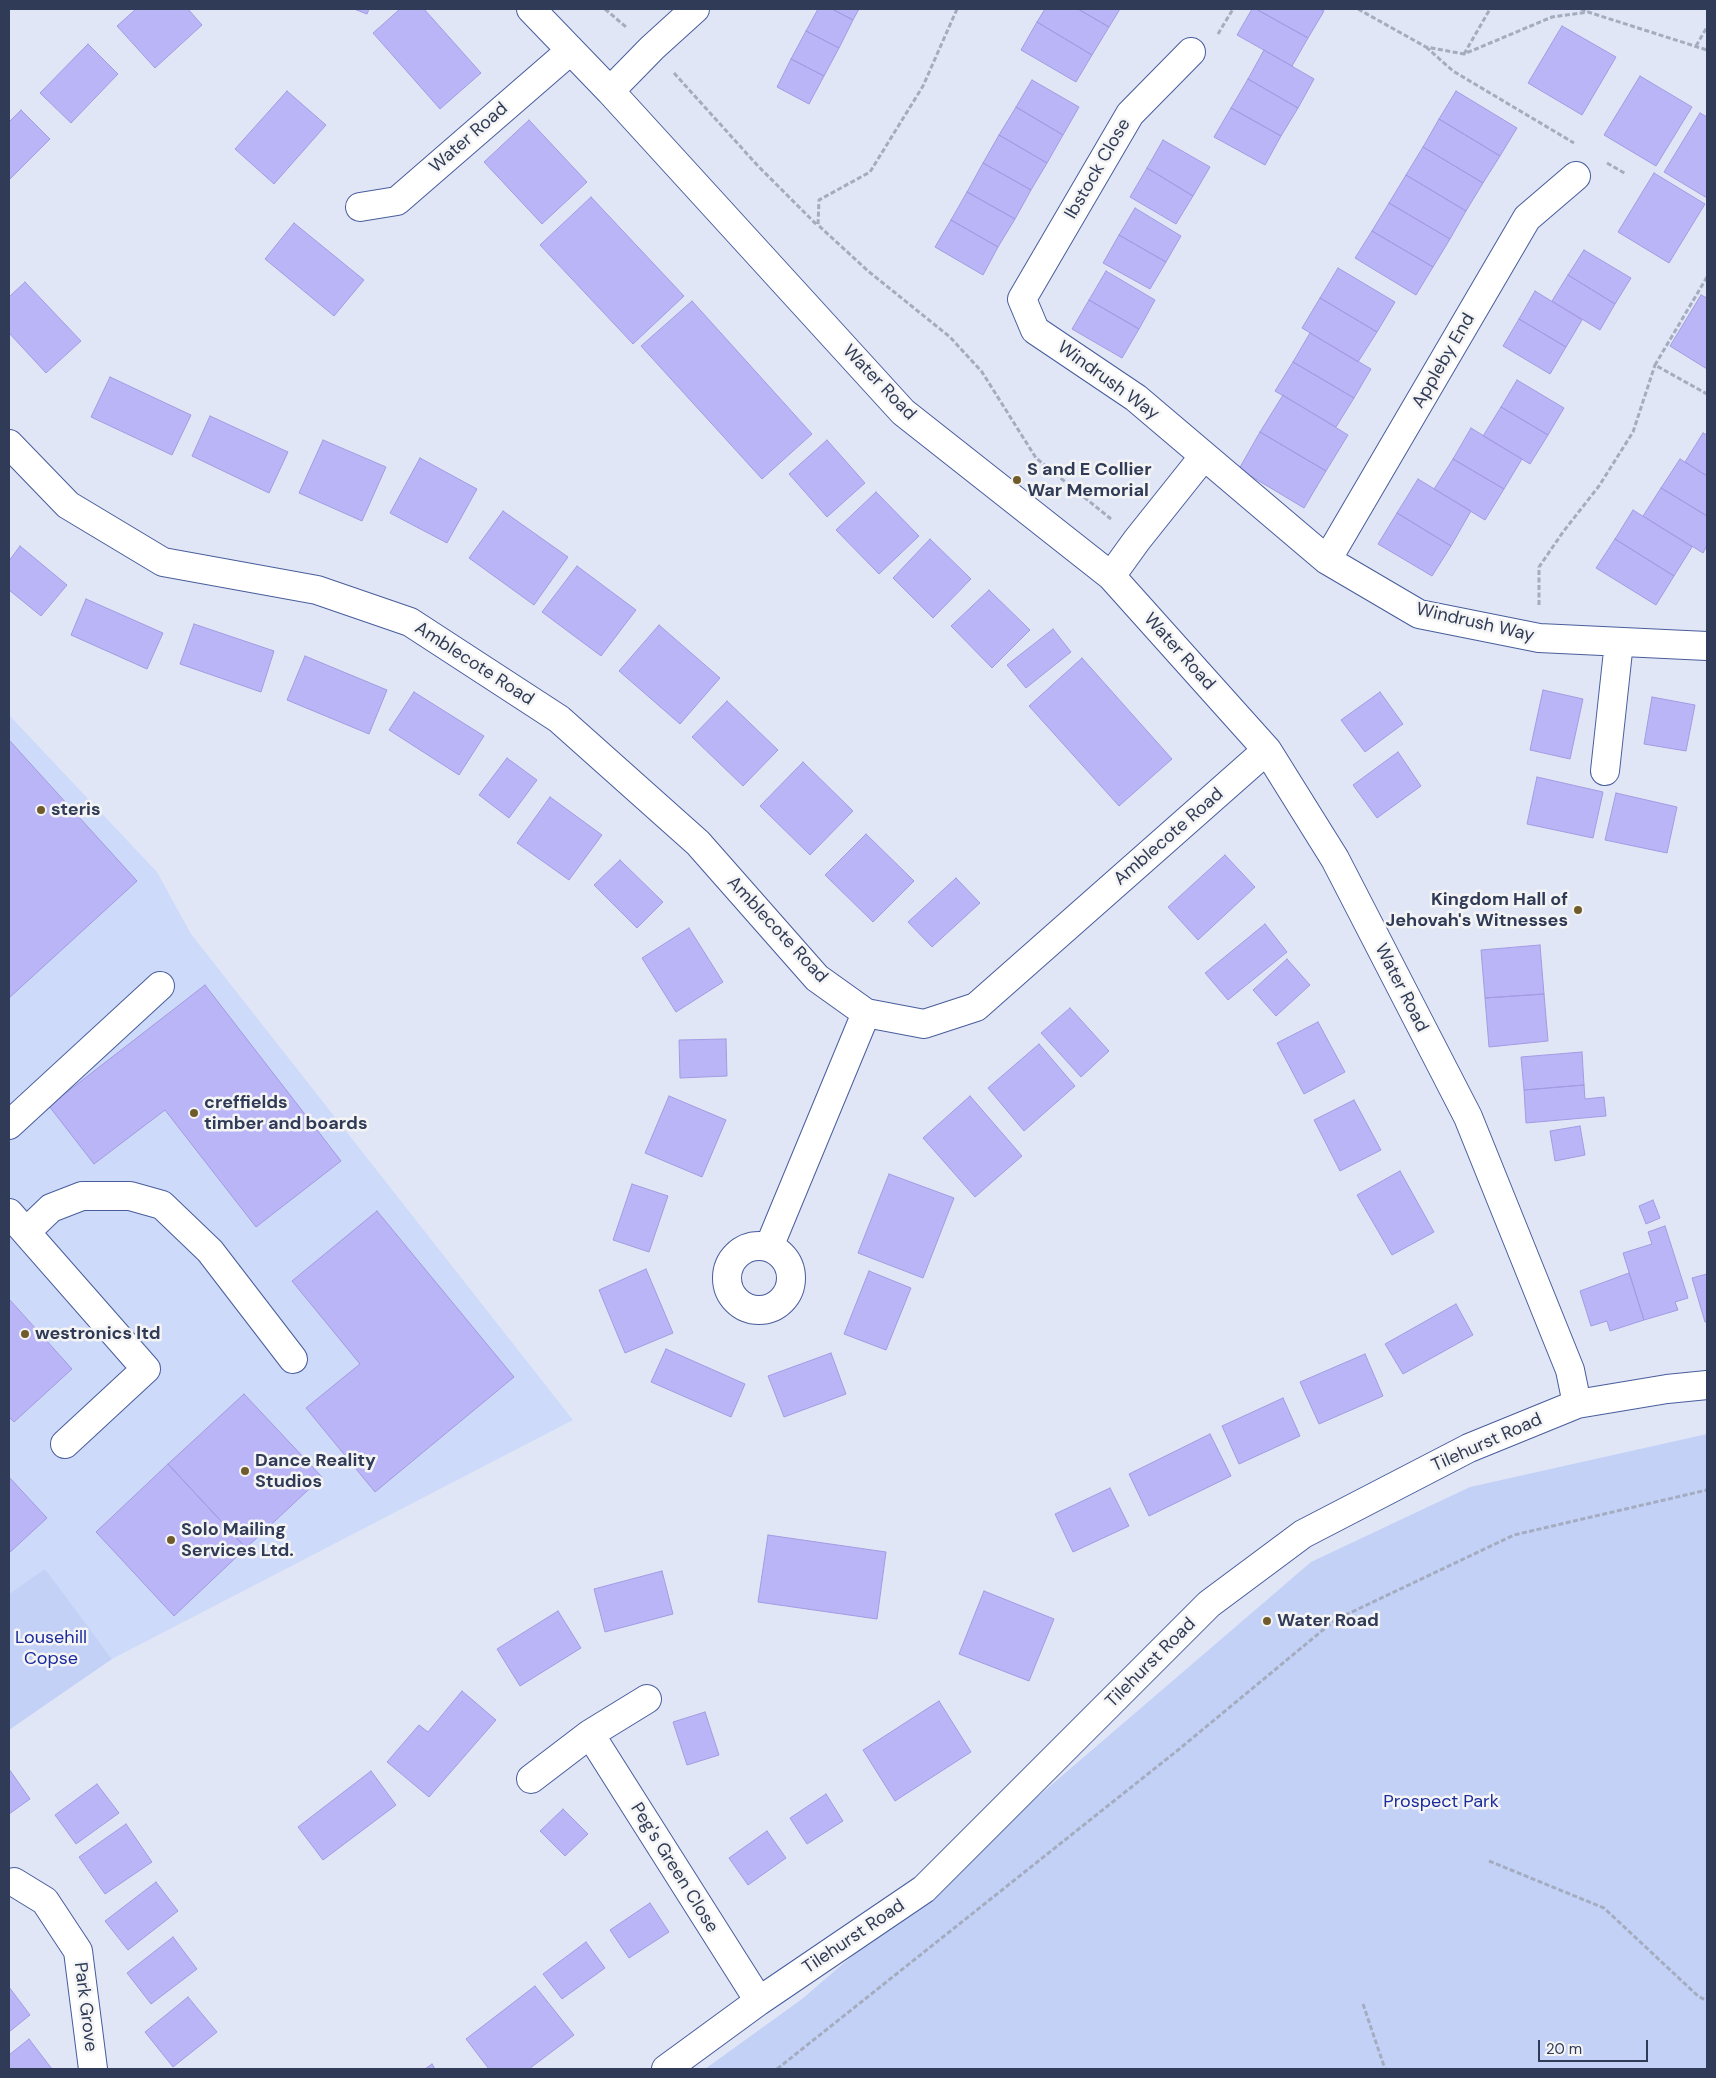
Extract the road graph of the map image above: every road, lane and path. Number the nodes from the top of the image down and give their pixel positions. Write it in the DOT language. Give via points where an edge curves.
graph roads {
  1 [pos="531,9"];
  2 [pos="605,9"];
  3 [pos="695,9"];
  4 [pos="957,9"];
  5 [pos="1358,9"];
  6 [pos="1490,9"];
  7 [pos="1581,9"];
  8 [pos="1588,12"];
  9 [pos="1707,27"];
  10 [pos="1696,46"];
  11 [pos="1426,47"];
  12 [pos="652,48"];
  13 [pos="1707,50"];
  14 [pos="570,51"];
  15 [pos="1191,52"];
  16 [pos="1464,54"];
  17 [pos="610,91"];
  18 [pos="1575,144"];
  19 [pos="1605,162"];
  20 [pos="1626,174"];
  21 [pos="1576,176"];
  22 [pos="360,207"];
  23 [pos="818,225"];
  24 [pos="1707,277"];
  25 [pos="1022,299"];
  26 [pos="1655,365"];
  27 [pos="1707,394"];
  28 [pos="9,444"];
  29 [pos="1204,456"];
  30 [pos="1136,540"];
  31 [pos="1327,560"];
  32 [pos="1111,576"];
  33 [pos="1539,638"];
  34 [pos="1619,642"];
  35 [pos="1707,646"];
  36 [pos="1267,750"];
  37 [pos="1605,771"];
  38 [pos="160,986"];
  39 [pos="866,1013"];
  40 [pos="9,1125"];
  41 [pos="17,1223"];
  42 [pos="769,1247"];
  43 [pos="294,1359"];
  44 [pos="1707,1385"];
  45 [pos="1577,1404"];
  46 [pos="65,1444"];
  47 [pos="1707,1490"];
  48 [pos="647,1699"];
  49 [pos="590,1734"];
  50 [pos="530,1779"];
  51 [pos="1489,1861"];
  52 [pos="14,1882"];
  53 [pos="1707,2001"];
  54 [pos="759,2002"];
  55 [pos="1363,2004"];
  56 [pos="93,2069"];
  57 [pos="666,2069"];
  58 [pos="777,2069"];
  59 [pos="1386,2069"];
  1 -- 14 [label="street, Water Road"];
  2 -- 12 [label="path"];
  3 -- 12 [label="street"];
  4 -- 23 [label="path" via="923,86 870,172 819,200"];
  5 -- 11 [label="path"];
  6 -- 16 [label="path"];
  7 -- 8 [label="path"];
  8 -- 10 [label="path"];
  8 -- 16 [label="path" via="1552,18"];
  9 -- 10 [label="path"];
  10 -- 13 [label="path"];
  11 -- 16 [label="path"];
  11 -- 18 [label="path" via="1453,71"];
  12 -- 17 [label="street"];
  12 -- 23 [label="path" via="758,166"];
  14 -- 17 [label="street, Water Road"];
  14 -- 22 [label="street, Water Road" via="397,201"];
  15 -- 25 [label="street, Ibstock Close" via="1130,114"];
  17 -- 32 [label="street, Water Road" via="903,412"];
  19 -- 20 [label="path"];
  21 -- 31 [label="street, Appleby End" via="1527,218"];
  23 -- 30 [label="path" via="868,271 950,337 982,372 1036,458"];
  24 -- 26 [label="path"];
  25 -- 29 [label="street, Windrush Way" via="1035,330 1136,398"];
  26 -- 27 [label="path"];
  26 -- 33 [label="path" via="1632,432 1599,486 1539,567"];
  28 -- 39 [label="street, Amblecote Road" via="68,505 163,562 317,590 410,622 559,719 698,843 817,978"];
  29 -- 30 [label="street"];
  29 -- 31 [label="street, Windrush Way"];
  30 -- 32 [label="street"];
  31 -- 33 [label="street, Windrush Way" via="1419,614"];
  32 -- 36 [label="street, Water Road"];
  33 -- 34 [label="street, Windrush Way"];
  34 -- 35 [label="street, Windrush Way"];
  34 -- 37 [label="street"];
  36 -- 39 [label="street, Amblecote Road" via="976,1007 924,1024"];
  36 -- 45 [label="street, Water Road" via="1335,859 1468,1117 1570,1370"];
  38 -- 40 [label="street"];
  39 -- 42 [label="street"];
  41 -- 43 [label="street" via="82,1196 130,1196 162,1205 210,1251"];
  41 -- 46 [label="street" via="146,1369"];
  44 -- 45 [label="street, Tilehurst Road"];
  45 -- 54 [label="street, Tilehurst Road" via="1469,1448 1303,1534 1210,1604 924,1889"];
  47 -- 58 [label="path" via="1514,1535 1334,1620 1178,1750"];
  48 -- 49 [label="street"];
  49 -- 50 [label="street"];
  49 -- 54 [label="street, Peg's Green Close"];
  51 -- 53 [label="path" via="1604,1908"];
  52 -- 56 [label="street, Park Grove" via="45,1901 78,1951"];
  54 -- 57 [label="street, Tilehurst Road"];
  55 -- 59 [label="path"];
}
